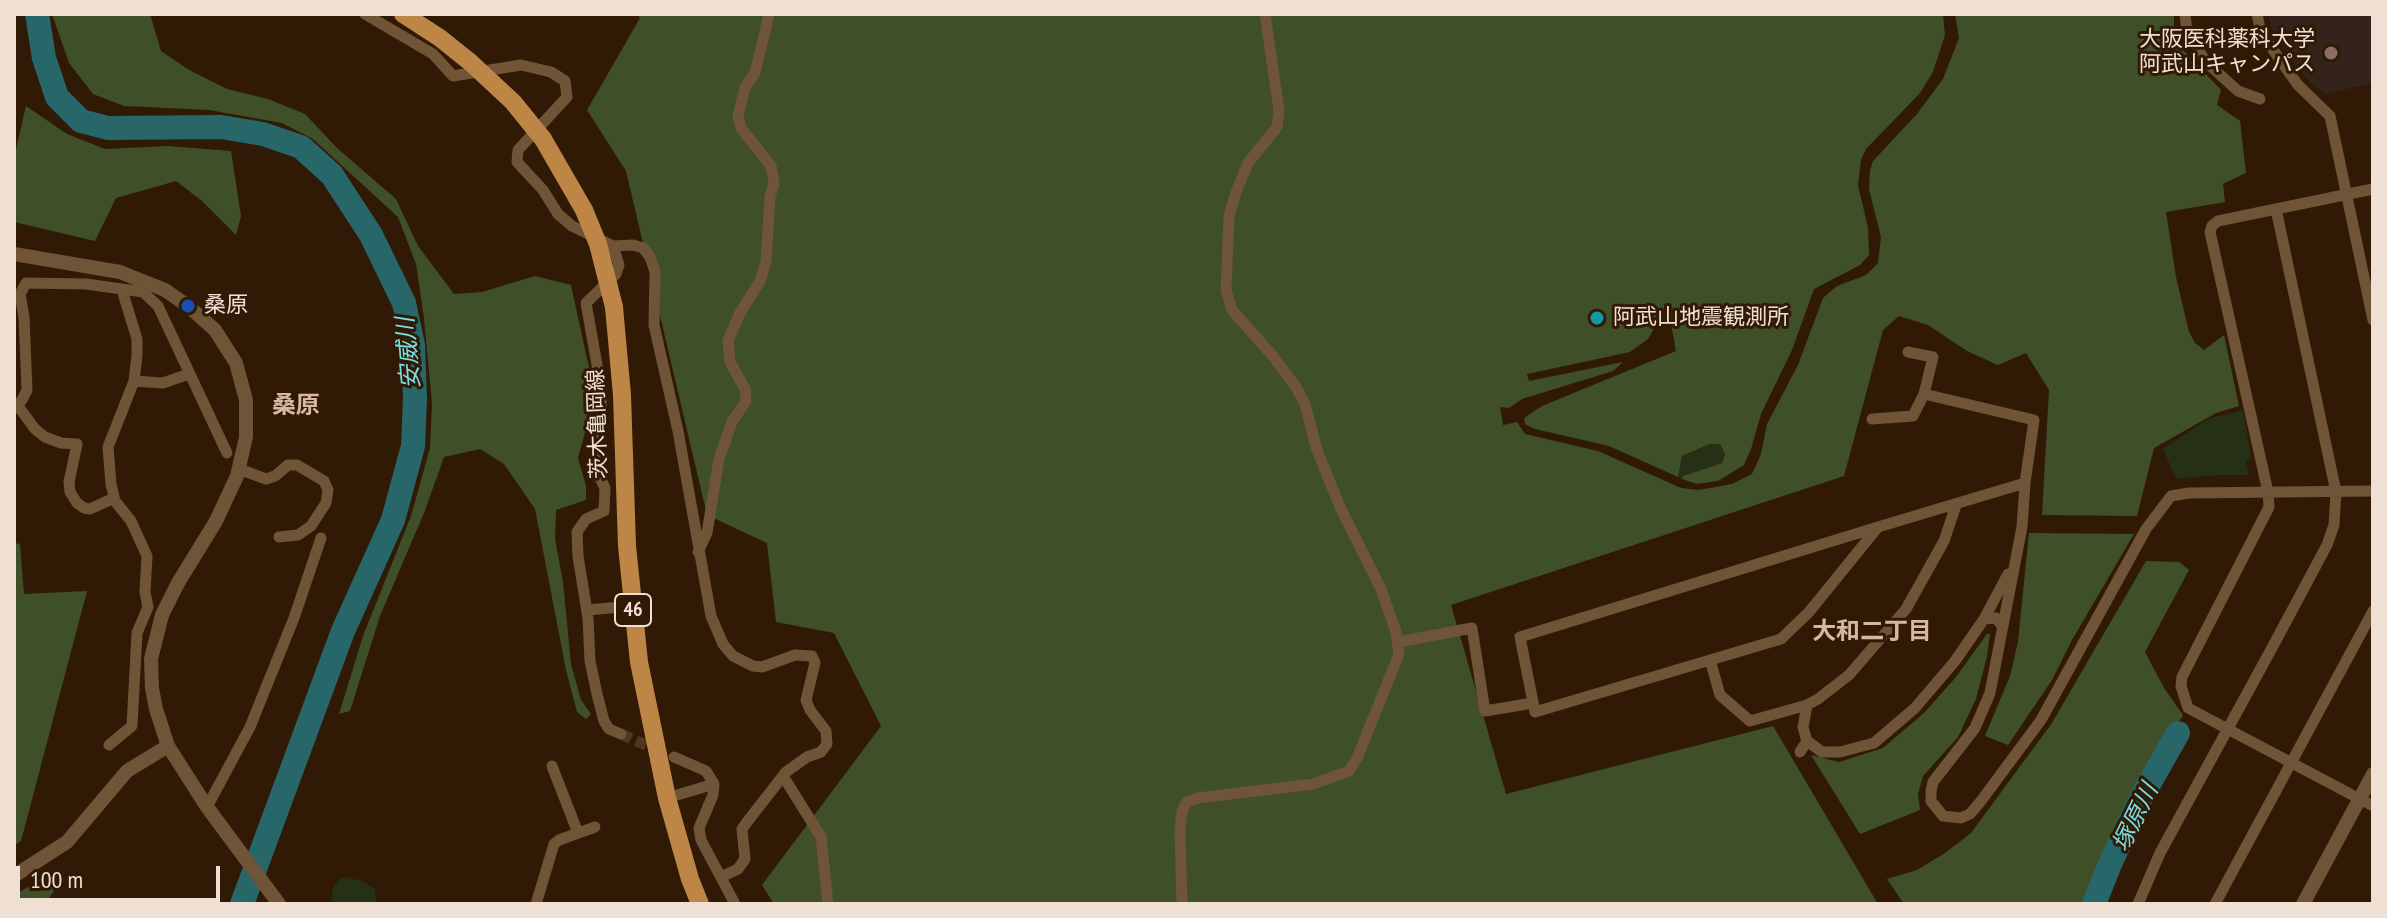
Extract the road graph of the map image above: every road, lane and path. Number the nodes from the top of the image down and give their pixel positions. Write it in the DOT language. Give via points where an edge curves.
graph roads {
  1 [pos="365,14"];
  2 [pos="403,14"];
  3 [pos="769,14"];
  4 [pos="1265,14"];
  5 [pos="2185,14"];
  6 [pos="2257,14"];
  7 [pos="2260,99"];
  8 [pos="2373,189"];
  9 [pos="2347,194"];
  10 [pos="2276,209"];
  11 [pos="613,246"];
  12 [pos="14,254"];
  13 [pos="145,287"];
  14 [pos="122,290"];
  15 [pos="2373,320"];
  16 [pos="1908,352"];
  17 [pos="189,374"];
  18 [pos="134,381"];
  19 [pos="1924,394"];
  20 [pos="16,407"];
  21 [pos="1872,419"];
  22 [pos="227,453"];
  23 [pos="239,469"];
  24 [pos="2025,483"];
  25 [pos="2373,491"];
  26 [pos="2268,492"];
  27 [pos="2336,492"];
  28 [pos="114,498"];
  29 [pos="1956,505"];
  30 [pos="1878,527"];
  31 [pos="279,537"];
  32 [pos="321,538"];
  33 [pos="2017,552"];
  34 [pos="698,553"];
  35 [pos="633,606"];
  36 [pos="148,607"];
  37 [pos="587,610"];
  38 [pos="2373,611"];
  39 [pos="162,615"];
  40 [pos="1984,619"];
  41 [pos="2002,626"];
  42 [pos="1398,642"];
  43 [pos="1710,660"];
  44 [pos="1533,703"];
  45 [pos="1807,705"];
  46 [pos="2229,729"];
  47 [pos="621,734"];
  48 [pos="1807,741"];
  49 [pos="109,745"];
  50 [pos="168,746"];
  51 [pos="1800,752"];
  52 [pos="674,757"];
  53 [pos="2291,762"];
  54 [pos="552,766"];
  55 [pos="2373,774"];
  56 [pos="783,776"];
  57 [pos="714,784"];
  58 [pos="667,798"];
  59 [pos="2366,802"];
  60 [pos="207,807"];
  61 [pos="595,827"];
  62 [pos="578,833"];
  63 [pos="14,876"];
  64 [pos="721,877"];
  65 [pos="278,903"];
  66 [pos="536,904"];
  67 [pos="700,904"];
  68 [pos="735,904"];
  69 [pos="828,904"];
  70 [pos="1182,904"];
  71 [pos="2138,904"];
  72 [pos="2215,904"];
  73 [pos="2303,904"];
  1 -- 11 [label="street" via="433,54 453,76 521,65 565,81 567,97 518,150 517,162 558,214"];
  2 -- 35 [label="main road, 茨木亀岡線 / 46, bridge" via="470,62 521,111 543,139 598,244 614,307"];
  3 -- 34 [label="street" via="738,115 741,128 771,166 766,262 728,341 730,362 746,401 719,459 707,533"];
  4 -- 42 [label="street" via="1277,127 1248,163 1236,192 1229,216 1226,290 1232,310 1305,404 1317,450 1381,589"];
  5 -- 7 [label="street" via="2187,31 2206,62 2238,91"];
  6 -- 9 [label="street" via="2261,33 2298,85 2329,113"];
  8 -- 9 [label="street"];
  9 -- 10 [label="street"];
  9 -- 15 [label="street"];
  10 -- 26 [label="street" via="2218,221 2210,232"];
  10 -- 27 [label="street"];
  11 -- 34 [label="street" via="643,248 655,272 654,325"];
  11 -- 37 [label="street" via="616,274 586,303 601,387 596,470 605,488 604,511 586,519 577,532"];
  12 -- 13 [label="street" via="120,272"];
  13 -- 14 [label="street"];
  13 -- 17 [label="street"];
  13 -- 23 [label="street" via="188,306 215,330 236,363 246,400"];
  14 -- 18 [label="street" via="137,339"];
  14 -- 20 [label="street" via="26,283 20,294 27,390"];
  16 -- 19 [label="street" via="1933,357"];
  17 -- 18 [label="street" via="163,383"];
  17 -- 22 [label="street"];
  18 -- 28 [label="street" via="108,447"];
  19 -- 21 [label="street" via="1913,416"];
  19 -- 24 [label="street" via="2034,420"];
  20 -- 28 [label="street" via="45,437 77,444 69,482 77,503 90,509"];
  23 -- 31 [label="street" via="266,479 297,465 324,481 326,503 311,526 298,535"];
  23 -- 39 [label="street"];
  24 -- 29 [label="street"];
  24 -- 33 [label="street"];
  25 -- 27 [label="street"];
  26 -- 27 [label="street"];
  26 -- 41 [label="street" via="2171,496 2146,529 2041,720 1970,814 1952,819 1936,809 1933,782 1975,728 1990,693"];
  26 -- 46 [label="street" via="2264,519 2182,677 2188,708"];
  27 -- 46 [label="street" via="2327,545"];
  28 -- 36 [label="street" via="147,556"];
  29 -- 30 [label="street"];
  29 -- 45 [label="street" via="1944,541 1906,609 1849,675"];
  30 -- 43 [label="street" via="1781,639"];
  30 -- 44 [label="street" via="1520,637"];
  32 -- 60 [label="street" via="250,727"];
  33 -- 40 [label="street"];
  33 -- 41 [label="street"];
  34 -- 56 [label="street" via="711,616 733,656 762,667 795,655 812,656 815,663 806,700 826,731 827,744"];
  35 -- 37 [label="street"];
  35 -- 58 [label="main road, 茨木亀岡線 / 46" via="648,716"];
  36 -- 39 [label="street"];
  36 -- 49 [label="street" via="137,633 132,726"];
  37 -- 47 [label="street" via="590,661 604,721"];
  38 -- 53 [label="street"];
  39 -- 50 [label="street" via="151,659 152,688"];
  40 -- 41 [label="street" via="1996,618"];
  40 -- 48 [label="street" via="1915,708 1874,743 1822,752"];
  42 -- 44 [label="street" via="1472,628 1485,711"];
  42 -- 70 [label="street" via="1399,654 1349,771 1313,784 1187,802 1180,830"];
  43 -- 44 [label="street" via="1535,712"];
  43 -- 45 [label="street" via="1720,695 1750,721"];
  45 -- 48 [label="street"];
  46 -- 53 [label="street"];
  46 -- 71 [label="street" via="2160,853"];
  48 -- 51 [label="street"];
  50 -- 60 [label="street"];
  50 -- 63 [label="street" via="127,771 67,842"];
  52 -- 57 [label="street" via="706,771"];
  53 -- 59 [label="street"];
  53 -- 72 [label="street"];
  54 -- 62 [label="street"];
  55 -- 59 [label="street"];
  56 -- 64 [label="street" via="742,829 745,859"];
  56 -- 69 [label="street" via="821,837"];
  57 -- 58 [label="street"];
  57 -- 64 [label="street" via="699,828"];
  58 -- 67 [label="main road, 茨木亀岡線 / 46"];
  59 -- 73 [label="street"];
  60 -- 65 [label="street"];
  61 -- 62 [label="street"];
  62 -- 66 [label="street" via="554,844"];
  64 -- 68 [label="street"];
}
